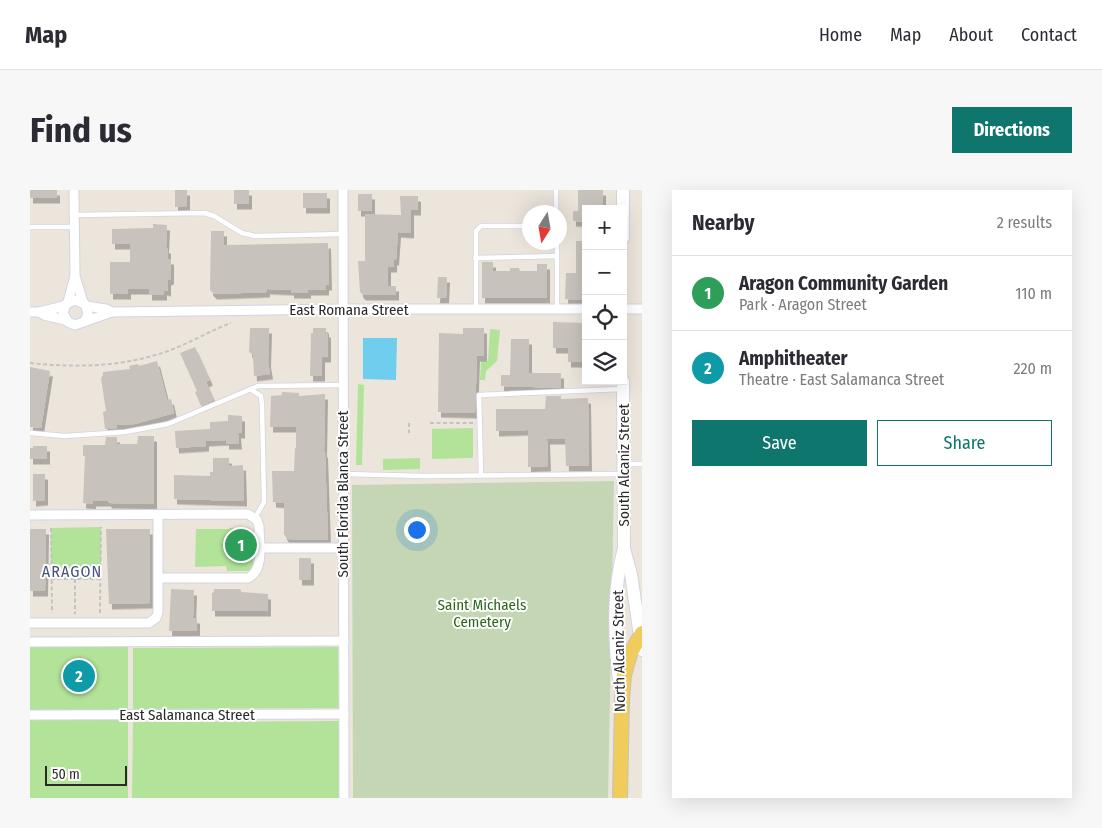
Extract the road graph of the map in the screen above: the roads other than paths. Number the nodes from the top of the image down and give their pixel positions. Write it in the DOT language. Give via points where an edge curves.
graph roads {
  1 [pos="74,190"];
  2 [pos="343,190"];
  3 [pos="556,190"];
  4 [pos="623,190"];
  5 [pos="556,205"];
  6 [pos="623,205"];
  7 [pos="74,215"];
  8 [pos="522,226"];
  9 [pos="30,227"];
  10 [pos="74,227"];
  11 [pos="343,234"];
  12 [pos="557,250"];
  13 [pos="557,256"];
  14 [pos="475,258"];
  15 [pos="75,276"];
  16 [pos="66,304"];
  17 [pos="84,304"];
  18 [pos="343,309"];
  19 [pos="476,309"];
  20 [pos="557,309"];
  21 [pos="582,309"];
  22 [pos="627,309"];
  23 [pos="642,309"];
  24 [pos="34,312"];
  25 [pos="112,312"];
  26 [pos="65,320"];
  27 [pos="85,321"];
  28 [pos="343,385"];
  29 [pos="623,385"];
  30 [pos="250,389"];
  31 [pos="30,432"];
  32 [pos="642,464"];
  33 [pos="623,469"];
  34 [pos="343,474"];
  35 [pos="481,475"];
  36 [pos="158,515"];
  37 [pos="30,516"];
  38 [pos="255,518"];
  39 [pos="260,548"];
  40 [pos="344,548"];
  41 [pos="624,549"];
  42 [pos="636,574"];
  43 [pos="159,578"];
  44 [pos="30,623"];
  45 [pos="641,634"];
  46 [pos="344,641"];
  47 [pos="30,642"];
  48 [pos="642,650"];
  49 [pos="622,700"];
  50 [pos="344,714"];
  51 [pos="30,715"];
  52 [pos="344,798"];
  53 [pos="620,798"];
  1 -- 7 [label="street"];
  2 -- 11 [label="street, South Florida Blanca Street"];
  3 -- 5 [label="lane"];
  4 -- 6 [label="street"];
  7 -- 10 [label="street"];
  7 -- 11 [label="lane" via="206,213 242,233 255,236"];
  8 -- 14 [label="lane" via="478,227"];
  9 -- 10 [label="lane"];
  10 -- 15 [label="street"];
  11 -- 18 [label="street, South Florida Blanca Street"];
  12 -- 13 [label="lane"];
  13 -- 14 [label="lane"];
  13 -- 20 [label="lane"];
  14 -- 19 [label="lane"];
  15 -- 16 [label="street"];
  15 -- 17 [label="street"];
  16 -- 17 [label="street" via="75,300"];
  16 -- 24 [label="street"];
  16 -- 26 [label="street"];
  17 -- 25 [label="street, East Romana Street"];
  17 -- 27 [label="street" via="88,314"];
  18 -- 19 [label="street, East Romana Street"];
  18 -- 25 [label="street, East Romana Street"];
  18 -- 28 [label="street, South Florida Blanca Street"];
  19 -- 20 [label="street, East Romana Street"];
  20 -- 21 [label="street, East Romana Street"];
  22 -- 23 [label="street"];
  24 -- 26 [label="street"];
  25 -- 27 [label="street, East Romana Street"];
  26 -- 27 [label="street" via="75,325"];
  28 -- 30 [label="lane" via="258,386"];
  28 -- 34 [label="street, South Florida Blanca Street"];
  29 -- 33 [label="street, South Alcaniz Street"];
  29 -- 35 [label="lane" via="479,395"];
  30 -- 31 [label="lane" via="168,424 91,436"];
  30 -- 38 [label="lane" via="261,396 262,405 264,502"];
  32 -- 33 [label="lane"];
  33 -- 35 [label="lane"];
  33 -- 41 [label="street, South Alcaniz Street"];
  34 -- 35 [label="lane"];
  34 -- 40 [label="street, South Florida Blanca Street"];
  36 -- 37 [label="street"];
  36 -- 38 [label="street" via="248,514"];
  36 -- 43 [label="street"];
  38 -- 39 [label="street" via="259,526"];
  39 -- 40 [label="street"];
  39 -- 43 [label="street" via="259,568 254,576 248,578"];
  40 -- 46 [label="street, South Florida Blanca Street"];
  41 -- 42 [label="street, North Alcaniz Street"];
  41 -- 49 [label="street, North Alcaniz Street" via="619,567 616,660"];
  42 -- 45 [label="street, North Alcaniz Street"];
  43 -- 44 [label="street" via="158,612 149,623"];
  45 -- 48 [label="street, North Alcaniz Street"];
  45 -- 49 [label="main road" via="626,663"];
  46 -- 47 [label="street"];
  46 -- 50 [label="street, South Florida Blanca Street"];
  49 -- 53 [label="main road, North Alcaniz Street"];
  50 -- 51 [label="street, East Salamanca Street"];
  50 -- 52 [label="street, South Florida Blanca Street"];
}
